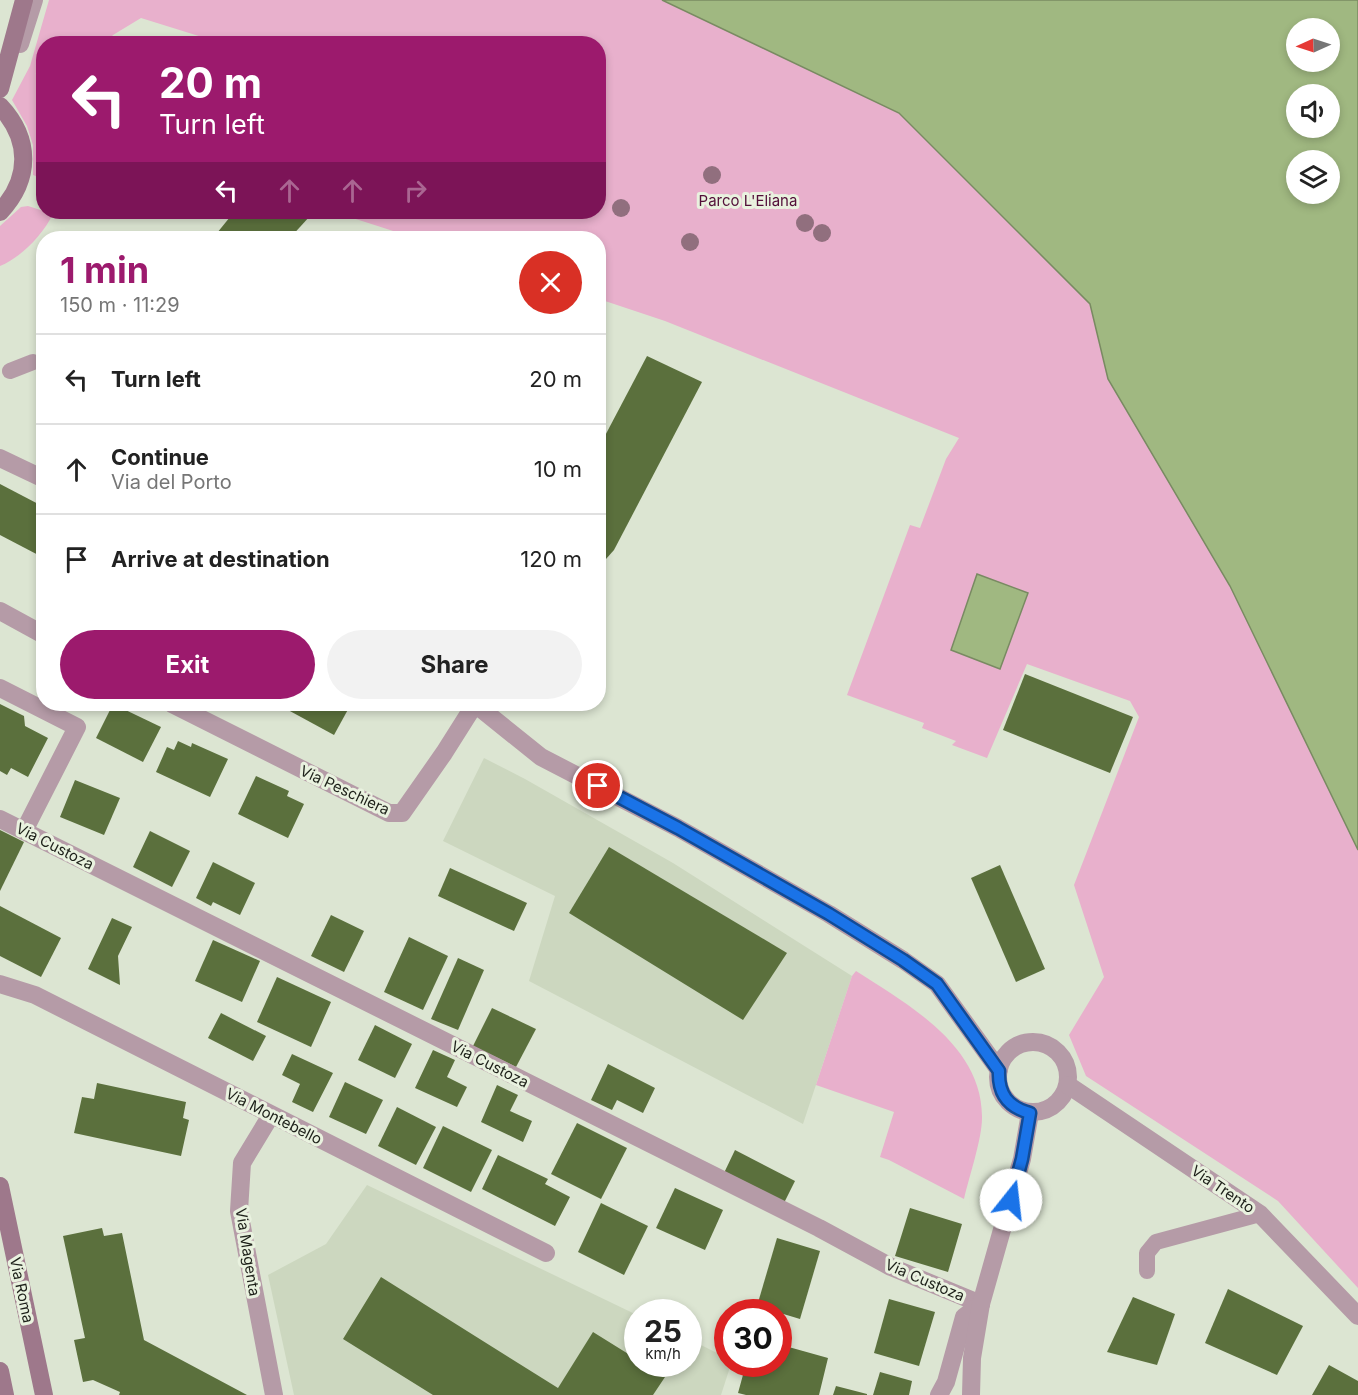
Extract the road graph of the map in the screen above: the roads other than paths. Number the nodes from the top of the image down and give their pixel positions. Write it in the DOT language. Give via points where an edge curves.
graph roads {
  1 [pos="24,0"];
  2 [pos="34,0"];
  3 [pos="0,89"];
  4 [pos="0,107"];
  5 [pos="0,212"];
  6 [pos="33,362"];
  7 [pos="10,371"];
  8 [pos="0,458"];
  9 [pos="36,475"];
  10 [pos="0,611"];
  11 [pos="36,631"];
  12 [pos="0,688"];
  13 [pos="36,706"];
  14 [pos="45,711"];
  15 [pos="186,711"];
  16 [pos="471,711"];
  17 [pos="484,711"];
  18 [pos="0,819"];
  19 [pos="24,831"];
  20 [pos="0,984"];
  21 [pos="999,1071"];
  22 [pos="1068,1085"];
  23 [pos="1030,1113"];
  24 [pos="271,1115"];
  25 [pos="0,1186"];
  26 [pos="1260,1214"];
  27 [pos="546,1253"];
  28 [pos="1147,1271"];
  29 [pos="981,1304"];
  30 [pos="1358,1316"];
  31 [pos="0,1371"];
  32 [pos="5,1395"];
  33 [pos="44,1395"];
  34 [pos="274,1395"];
  35 [pos="939,1395"];
  36 [pos="970,1395"];
  1 -- 3 [label="main road"];
  2 -- 4 [label="street"];
  4 -- 5 [label="main road" via="22,140 24,163 19,185"];
  6 -- 7 [label="lane"];
  8 -- 9 [label="street"];
  10 -- 11 [label="street"];
  12 -- 13 [label="street"];
  14 -- 19 [label="street" via="77,727"];
  15 -- 16 [label="street, Via Peschiera" via="389,813 402,813"];
  17 -- 21 [label="street" via="541,756 678,828 903,960 937,984"];
  18 -- 19 [label="street, Via Custoza"];
  19 -- 29 [label="street, Via Custoza" via="891,1267"];
  20 -- 24 [label="street, Via Montebello" via="35,995"];
  21 -- 22 [label="street" via="1009,1051 1029,1042 1040,1042 1059,1053 1065,1062"];
  21 -- 23 [label="street" via="1002,1094 1019,1110"];
  22 -- 23 [label="street" via="1050,1109"];
  22 -- 26 [label="street, Via Trento"];
  23 -- 29 [label="street" via="1022,1159"];
  24 -- 27 [label="street, Via Montebello"];
  24 -- 34 [label="street, Via Magenta" via="242,1163 239,1211"];
  25 -- 33 [label="main road, Via Roma" via="19,1246"];
  26 -- 28 [label="lane" via="1156,1242 1147,1253"];
  26 -- 30 [label="street, Via Trento"];
  29 -- 35 [label="street" via="964,1317"];
  29 -- 36 [label="street"];
  31 -- 32 [label="main road"];
}
